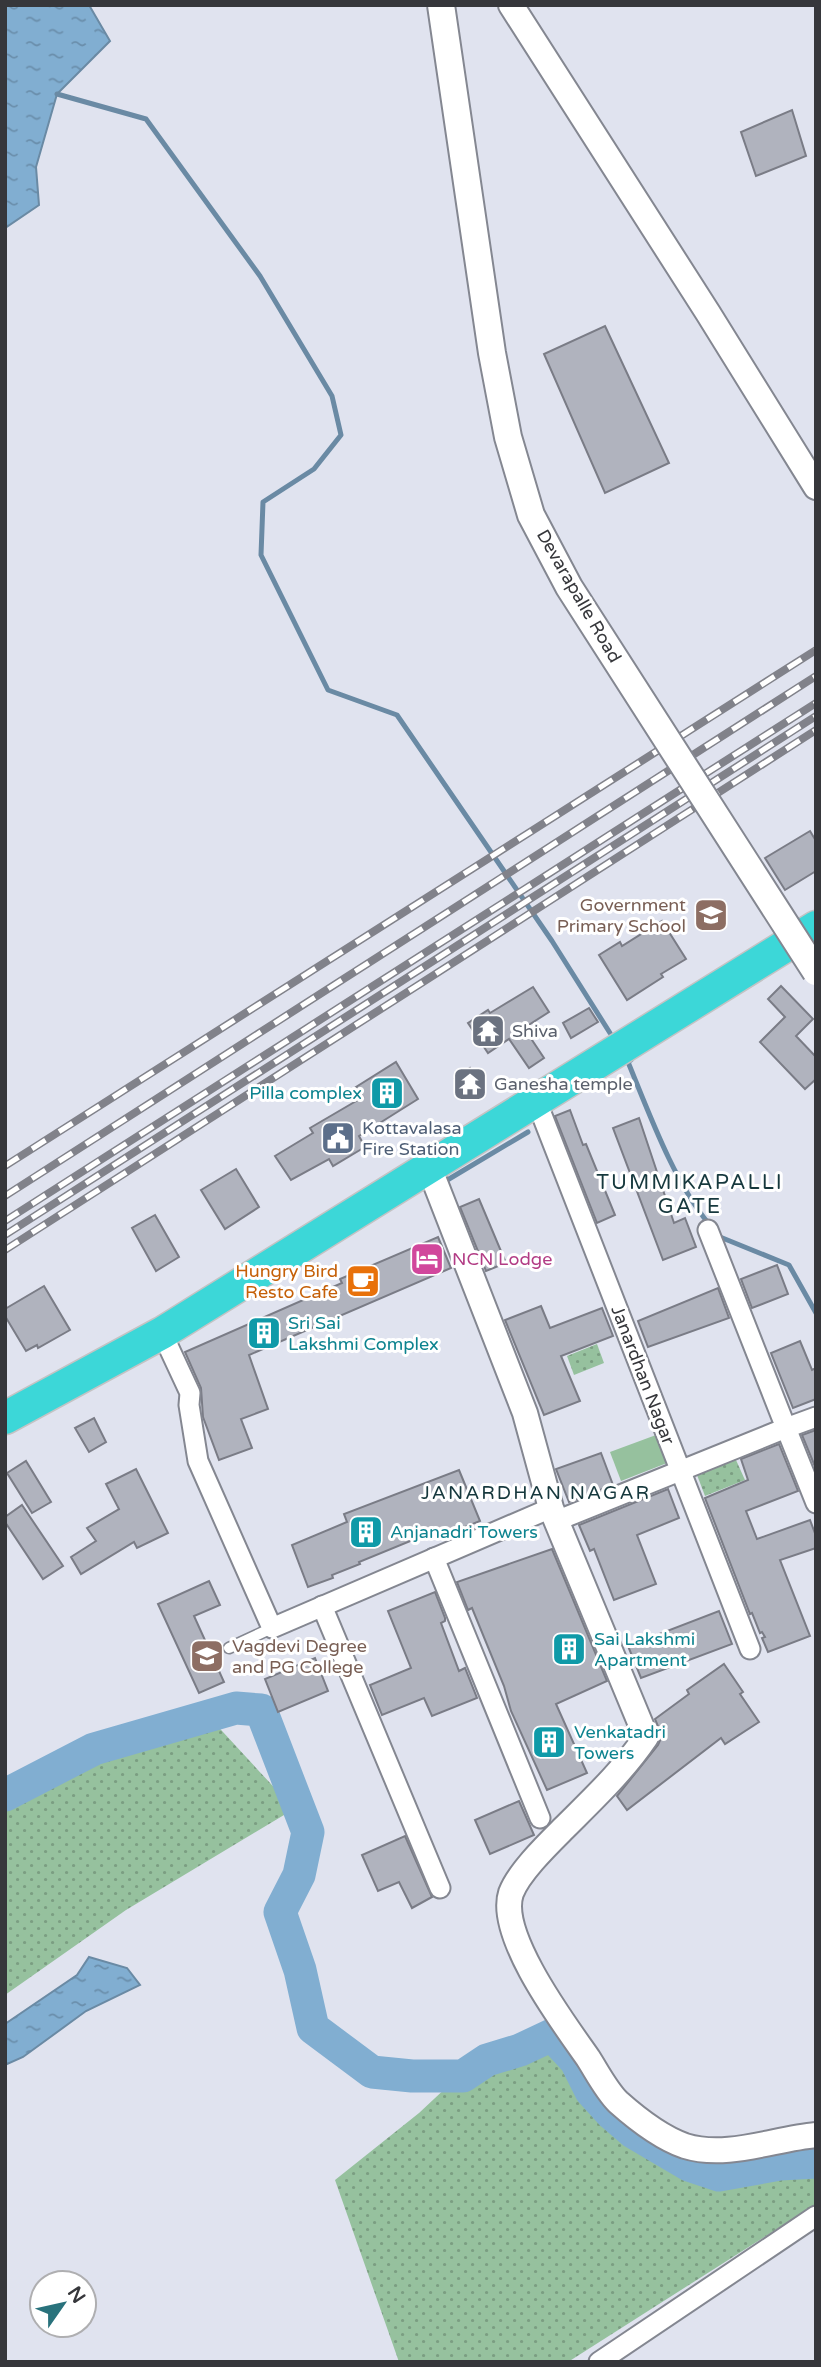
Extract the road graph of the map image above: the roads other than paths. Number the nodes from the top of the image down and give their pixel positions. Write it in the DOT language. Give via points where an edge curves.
graph roads {
  1 [pos="441,5"];
  2 [pos="511,5"];
  3 [pos="816,487"];
  4 [pos="816,927"];
  5 [pos="816,972"];
  6 [pos="536,1100"];
  7 [pos="429,1167"];
  8 [pos="708,1230"];
  9 [pos="162,1333"];
  10 [pos="816,1417"];
  11 [pos="5,1418"];
  12 [pos="786,1428"];
  13 [pos="680,1471"];
  14 [pos="816,1503"];
  15 [pos="554,1515"];
  16 [pos="434,1558"];
  17 [pos="322,1606"];
  18 [pos="272,1628"];
  19 [pos="229,1648"];
  20 [pos="750,1649"];
  21 [pos="540,1818"];
  22 [pos="440,1888"];
  23 [pos="816,2135"];
  24 [pos="816,2216"];
  25 [pos="599,2362"];
  1 -- 5 [label="main road, Devarapalle Road, bridge" via="492,353 508,437 531,515 569,587"];
  2 -- 3 [label="street"];
  4 -- 6 [label="highway"];
  6 -- 7 [label="highway"];
  6 -- 13 [label="street, Janardhan Nagar"];
  7 -- 9 [label="highway"];
  7 -- 15 [label="street" via="525,1413"];
  8 -- 12 [label="street"];
  9 -- 11 [label="highway"];
  9 -- 18 [label="street" via="190,1393 198,1461"];
  10 -- 12 [label="street"];
  12 -- 13 [label="street"];
  12 -- 14 [label="street"];
  13 -- 15 [label="street"];
  13 -- 20 [label="street, Janardhan Nagar"];
  15 -- 16 [label="street"];
  15 -- 23 [label="street" via="646,1737 614,1778 535,1857 511,1894 511,1925 536,1982 617,2101 658,2132 684,2146 712,2150"];
  16 -- 17 [label="street"];
  16 -- 21 [label="street"];
  17 -- 18 [label="street"];
  17 -- 22 [label="street"];
  18 -- 19 [label="lane"];
  24 -- 25 [label="street"];
}
